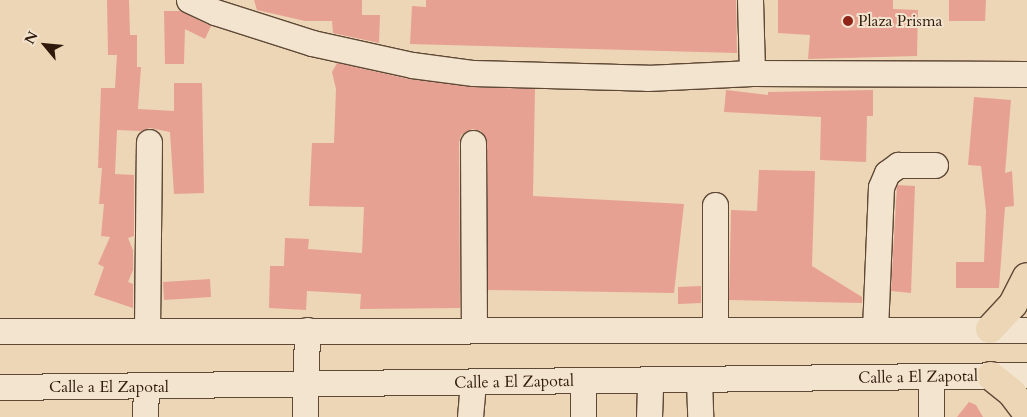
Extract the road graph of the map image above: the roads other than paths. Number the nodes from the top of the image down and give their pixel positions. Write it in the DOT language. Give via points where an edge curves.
graph roads {
  1 [pos="189,0"];
  2 [pos="750,0"];
  3 [pos="752,73"];
  4 [pos="1027,74"];
  5 [pos="149,142"];
  6 [pos="473,143"];
  7 [pos="935,165"];
  8 [pos="715,205"];
  9 [pos="1026,284"];
  10 [pos="990,329"];
  11 [pos="0,330"];
  12 [pos="147,330"];
  13 [pos="307,330"];
  14 [pos="474,330"];
  15 [pos="715,330"];
  16 [pos="875,330"];
  17 [pos="1027,330"];
  18 [pos="1027,375"];
  19 [pos="932,376"];
  20 [pos="991,376"];
  21 [pos="650,380"];
  22 [pos="699,380"];
  23 [pos="584,381"];
  24 [pos="473,383"];
  25 [pos="306,385"];
  26 [pos="0,387"];
  27 [pos="146,387"];
  28 [pos="1027,413"];
  29 [pos="145,417"];
  30 [pos="305,417"];
  31 [pos="470,417"];
  32 [pos="583,417"];
  33 [pos="649,417"];
  34 [pos="700,417"];
  35 [pos="930,417"];
  1 -- 3 [label="street" via="312,43 455,71 536,77 638,78"];
  2 -- 3 [label="street"];
  3 -- 4 [label="street"];
  5 -- 12 [label="street"];
  6 -- 14 [label="street"];
  7 -- 16 [label="street" via="898,165 887,173 881,187"];
  8 -- 15 [label="street"];
  9 -- 10 [label="highway" via="1014,304"];
  10 -- 16 [label="street"];
  10 -- 17 [label="street"];
  11 -- 12 [label="street"];
  12 -- 13 [label="street"];
  13 -- 14 [label="street"];
  13 -- 25 [label="street"];
  14 -- 15 [label="street"];
  15 -- 16 [label="street"];
  18 -- 20 [label="street, Calle a El Zapotal"];
  19 -- 20 [label="street, Calle a El Zapotal"];
  19 -- 22 [label="street, Calle a El Zapotal"];
  19 -- 35 [label="street"];
  20 -- 28 [label="highway" via="1012,393"];
  21 -- 22 [label="street, Calle a El Zapotal"];
  21 -- 23 [label="street, Calle a El Zapotal"];
  21 -- 33 [label="street"];
  22 -- 34 [label="street"];
  23 -- 24 [label="street, Calle a El Zapotal"];
  23 -- 32 [label="street"];
  24 -- 25 [label="street, Calle a El Zapotal"];
  24 -- 31 [label="street"];
  25 -- 27 [label="street, Calle a El Zapotal"];
  25 -- 30 [label="street"];
  26 -- 27 [label="street, Calle a El Zapotal"];
  27 -- 29 [label="street"];
}
